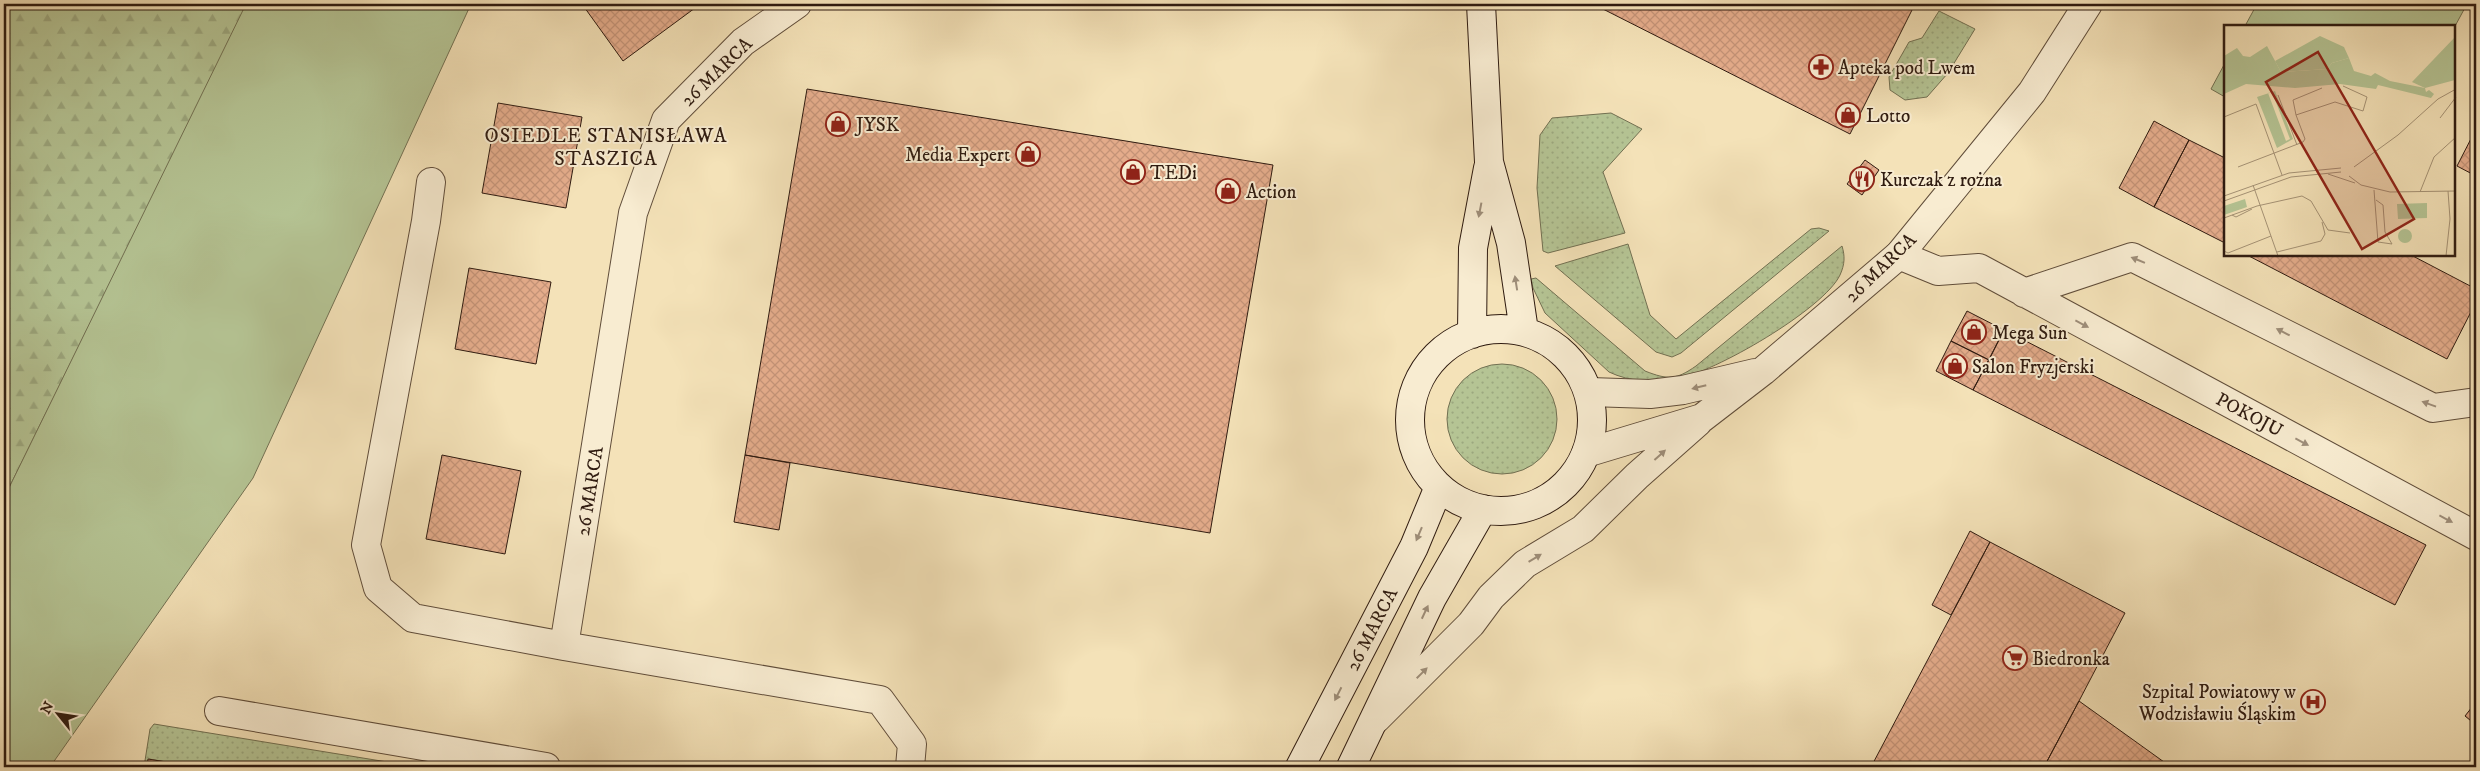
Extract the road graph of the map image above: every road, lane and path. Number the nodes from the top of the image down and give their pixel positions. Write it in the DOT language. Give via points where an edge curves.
graph roads {
  1 [pos="797,4"];
  2 [pos="1481,4"];
  3 [pos="2088,4"];
  4 [pos="1489,162"];
  5 [pos="431,182"];
  6 [pos="1900,255"];
  7 [pos="2024,293"];
  8 [pos="1524,331"];
  9 [pos="1472,334"];
  10 [pos="1763,371"];
  11 [pos="1590,392"];
  12 [pos="2476,402"];
  13 [pos="1702,418"];
  14 [pos="1586,453"];
  15 [pos="1438,489"];
  16 [pos="1483,510"];
  17 [pos="2476,536"];
  18 [pos="564,646"];
  19 [pos="219,711"];
  20 [pos="1375,720"];
  21 [pos="546,767"];
  22 [pos="910,767"];
  23 [pos="1300,767"];
  24 [pos="1351,767"];
  1 -- 18 [label="street, 26 MARCA" via="743,42 666,120 633,213"];
  2 -- 4 [label="street"];
  3 -- 6 [label="street, 26 MARCA" via="2032,92"];
  8 -- 4 [label="street, one-way" via="1511,243"];
  4 -- 9 [label="street, one-way" via="1473,248"];
  5 -- 18 [label="street" via="366,545 378,588 413,618"];
  6 -- 7 [label="street, POKOJU" via="1938,271 1979,268"];
  6 -- 10 [label="street, 26 MARCA"];
  12 -- 7 [label="street, one-way" via="2433,408 2132,256"];
  7 -- 17 [label="street, POKOJU, one-way"];
  8 -- 9 [label="street" via="1495,329"];
  8 -- 11 [label="street" via="1562,352 1575,366"];
  9 -- 15 [label="street" via="1457,340 1439,354 1414,392 1410,414 1412,437 1418,459"];
  10 -- 11 [label="street, 26 MARCA, one-way" via="1683,390 1650,394"];
  10 -- 13 [label="street, 26 MARCA"];
  11 -- 14 [label="street" via="1592,422"];
  13 -- 14 [label="street, 26 MARCA"];
  20 -- 13 [label="street, one-way" via="1471,624 1491,597 1525,564 1583,529"];
  14 -- 16 [label="street" via="1570,480 1546,500 1516,510"];
  15 -- 16 [label="street" via="1461,503"];
  15 -- 23 [label="street, 26 MARCA, one-way" via="1414,547"];
  20 -- 16 [label="street, one-way" via="1432,598"];
  18 -- 22 [label="street" via="880,700 912,744"];
  19 -- 21 [label="street"];
  20 -- 24 [label="street"];
}
